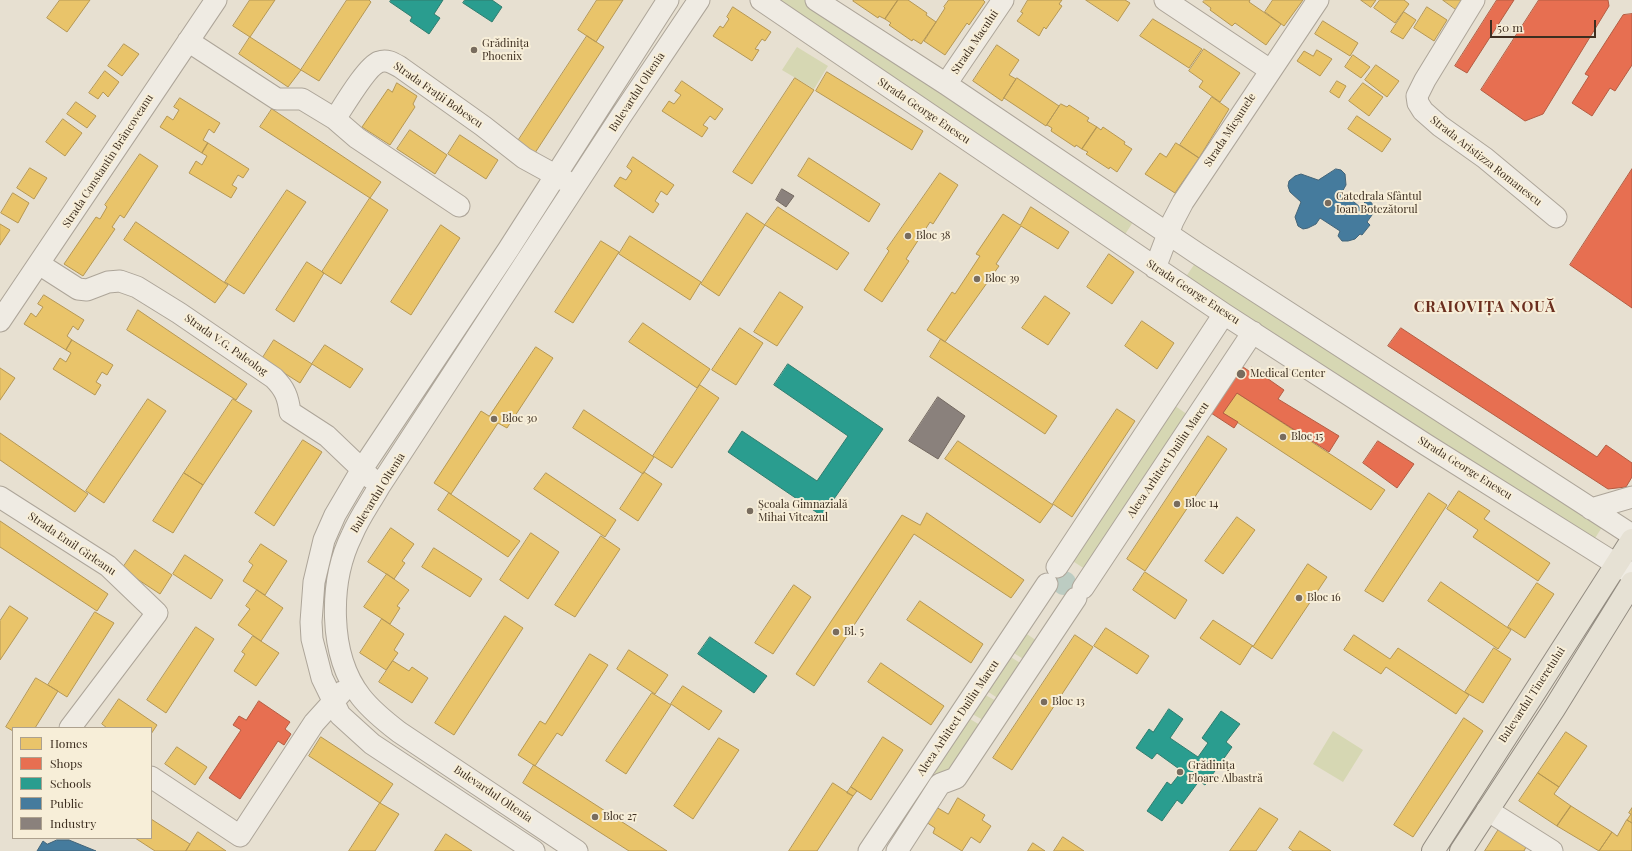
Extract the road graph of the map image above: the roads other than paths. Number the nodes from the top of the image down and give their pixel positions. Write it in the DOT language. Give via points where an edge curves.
graph roads {
  1 [pos="216,0"];
  2 [pos="668,0"];
  3 [pos="700,0"];
  4 [pos="761,0"];
  5 [pos="816,0"];
  6 [pos="1003,0"];
  7 [pos="1165,0"];
  8 [pos="1318,0"];
  9 [pos="1474,0"];
  10 [pos="188,41"];
  11 [pos="1270,70"];
  12 [pos="946,84"];
  13 [pos="335,119"];
  14 [pos="554,176"];
  15 [pos="576,186"];
  16 [pos="459,206"];
  17 [pos="1556,217"];
  18 [pos="1168,234"];
  19 [pos="39,264"];
  20 [pos="1155,268"];
  21 [pos="1224,314"];
  22 [pos="0,321"];
  23 [pos="1253,332"];
  24 [pos="362,469"];
  25 [pos="379,487"];
  26 [pos="0,497"];
  27 [pos="1632,497"];
  28 [pos="1592,509"];
  29 [pos="1632,535"];
  30 [pos="1632,540"];
  31 [pos="1624,569"];
  32 [pos="1052,576"];
  33 [pos="1632,583"];
  34 [pos="1080,593"];
  35 [pos="351,683"];
  36 [pos="332,700"];
  37 [pos="71,727"];
  38 [pos="152,779"];
  39 [pos="1487,810"];
  40 [pos="534,851"];
  41 [pos="577,851"];
  42 [pos="869,851"];
  43 [pos="897,851"];
  44 [pos="1433,851"];
  45 [pos="1461,851"];
  46 [pos="1552,851"];
  1 -- 10 [label="street, Strada Constantin Brâncoveanu"];
  2 -- 14 [label="street"];
  3 -- 15 [label="street, Bulevardul Oltenia"];
  4 -- 20 [label="street, Strada George Enescu"];
  5 -- 12 [label="street"];
  6 -- 12 [label="street, Strada Macului"];
  7 -- 11 [label="street"];
  8 -- 11 [label="street, Strada Micșunele"];
  9 -- 17 [label="street, Strada Aristizza Romanescu" via="1425,80 1417,96 1418,103 1440,126 1485,158"];
  10 -- 13 [label="street" via="278,98 302,99"];
  10 -- 19 [label="street, Strada Constantin Brâncoveanu"];
  11 -- 18 [label="street, Strada Micșunele" via="1183,202"];
  12 -- 18 [label="street"];
  13 -- 14 [label="street, Strada Frații Bobescu" via="368,71 378,62 388,61 483,126 524,158"];
  13 -- 16 [label="street" via="356,138"];
  14 -- 15 [label="street"];
  14 -- 24 [label="street" via="508,250"];
  15 -- 25 [label="street, Bulevardul Oltenia"];
  18 -- 20 [label="street, Strada Micșunele"];
  18 -- 28 [label="street"];
  19 -- 22 [label="street, Strada Constantin Brâncoveanu"];
  19 -- 24 [label="street, Strada V.G. Paleolog" via="78,289 87,290 108,282 120,281 137,287 179,313 274,378 288,397 290,412 327,436"];
  20 -- 21 [label="street, Strada George Enescu"];
  21 -- 23 [label="street, Strada George Enescu"];
  21 -- 32 [label="street, Aleea Arhitect Duiliu Marcu"];
  23 -- 31 [label="street, Strada George Enescu"];
  23 -- 34 [label="street, Aleea Arhitect Duiliu Marcu"];
  24 -- 25 [label="street, Strada V.G. Paleolog"];
  24 -- 36 [label="street" via="334,515 324,540 314,582 312,639 322,678"];
  25 -- 35 [label="street, Bulevardul Oltenia" via="351,535 340,574 335,621 339,647"];
  26 -- 37 [label="street, Strada Emil Gîrleanu" via="108,566 157,613"];
  27 -- 28 [label="street"];
  28 -- 29 [label="street"];
  30 -- 31 [label="main road, Bulevardul Tineretului"];
  31 -- 44 [label="main road, Bulevardul Tineretului"];
  32 -- 34 [label="street" via="1050,594 1058,600 1069,601"];
  32 -- 34 [label="street" via="1069,565 1078,570 1084,582"];
  32 -- 42 [label="street, Aleea Arhitect Duiliu Marcu"];
  33 -- 39 [label="main road" via="1554,709"];
  34 -- 43 [label="street, Aleea Arhitect Duiliu Marcu" via="956,778 940,784"];
  35 -- 36 [label="street"];
  35 -- 41 [label="street, Bulevardul Oltenia" via="361,698 399,732"];
  36 -- 38 [label="street" via="314,723 240,836"];
  36 -- 40 [label="street" via="340,715 372,744"];
  39 -- 45 [label="main road"];
  39 -- 46 [label="street"];
}
